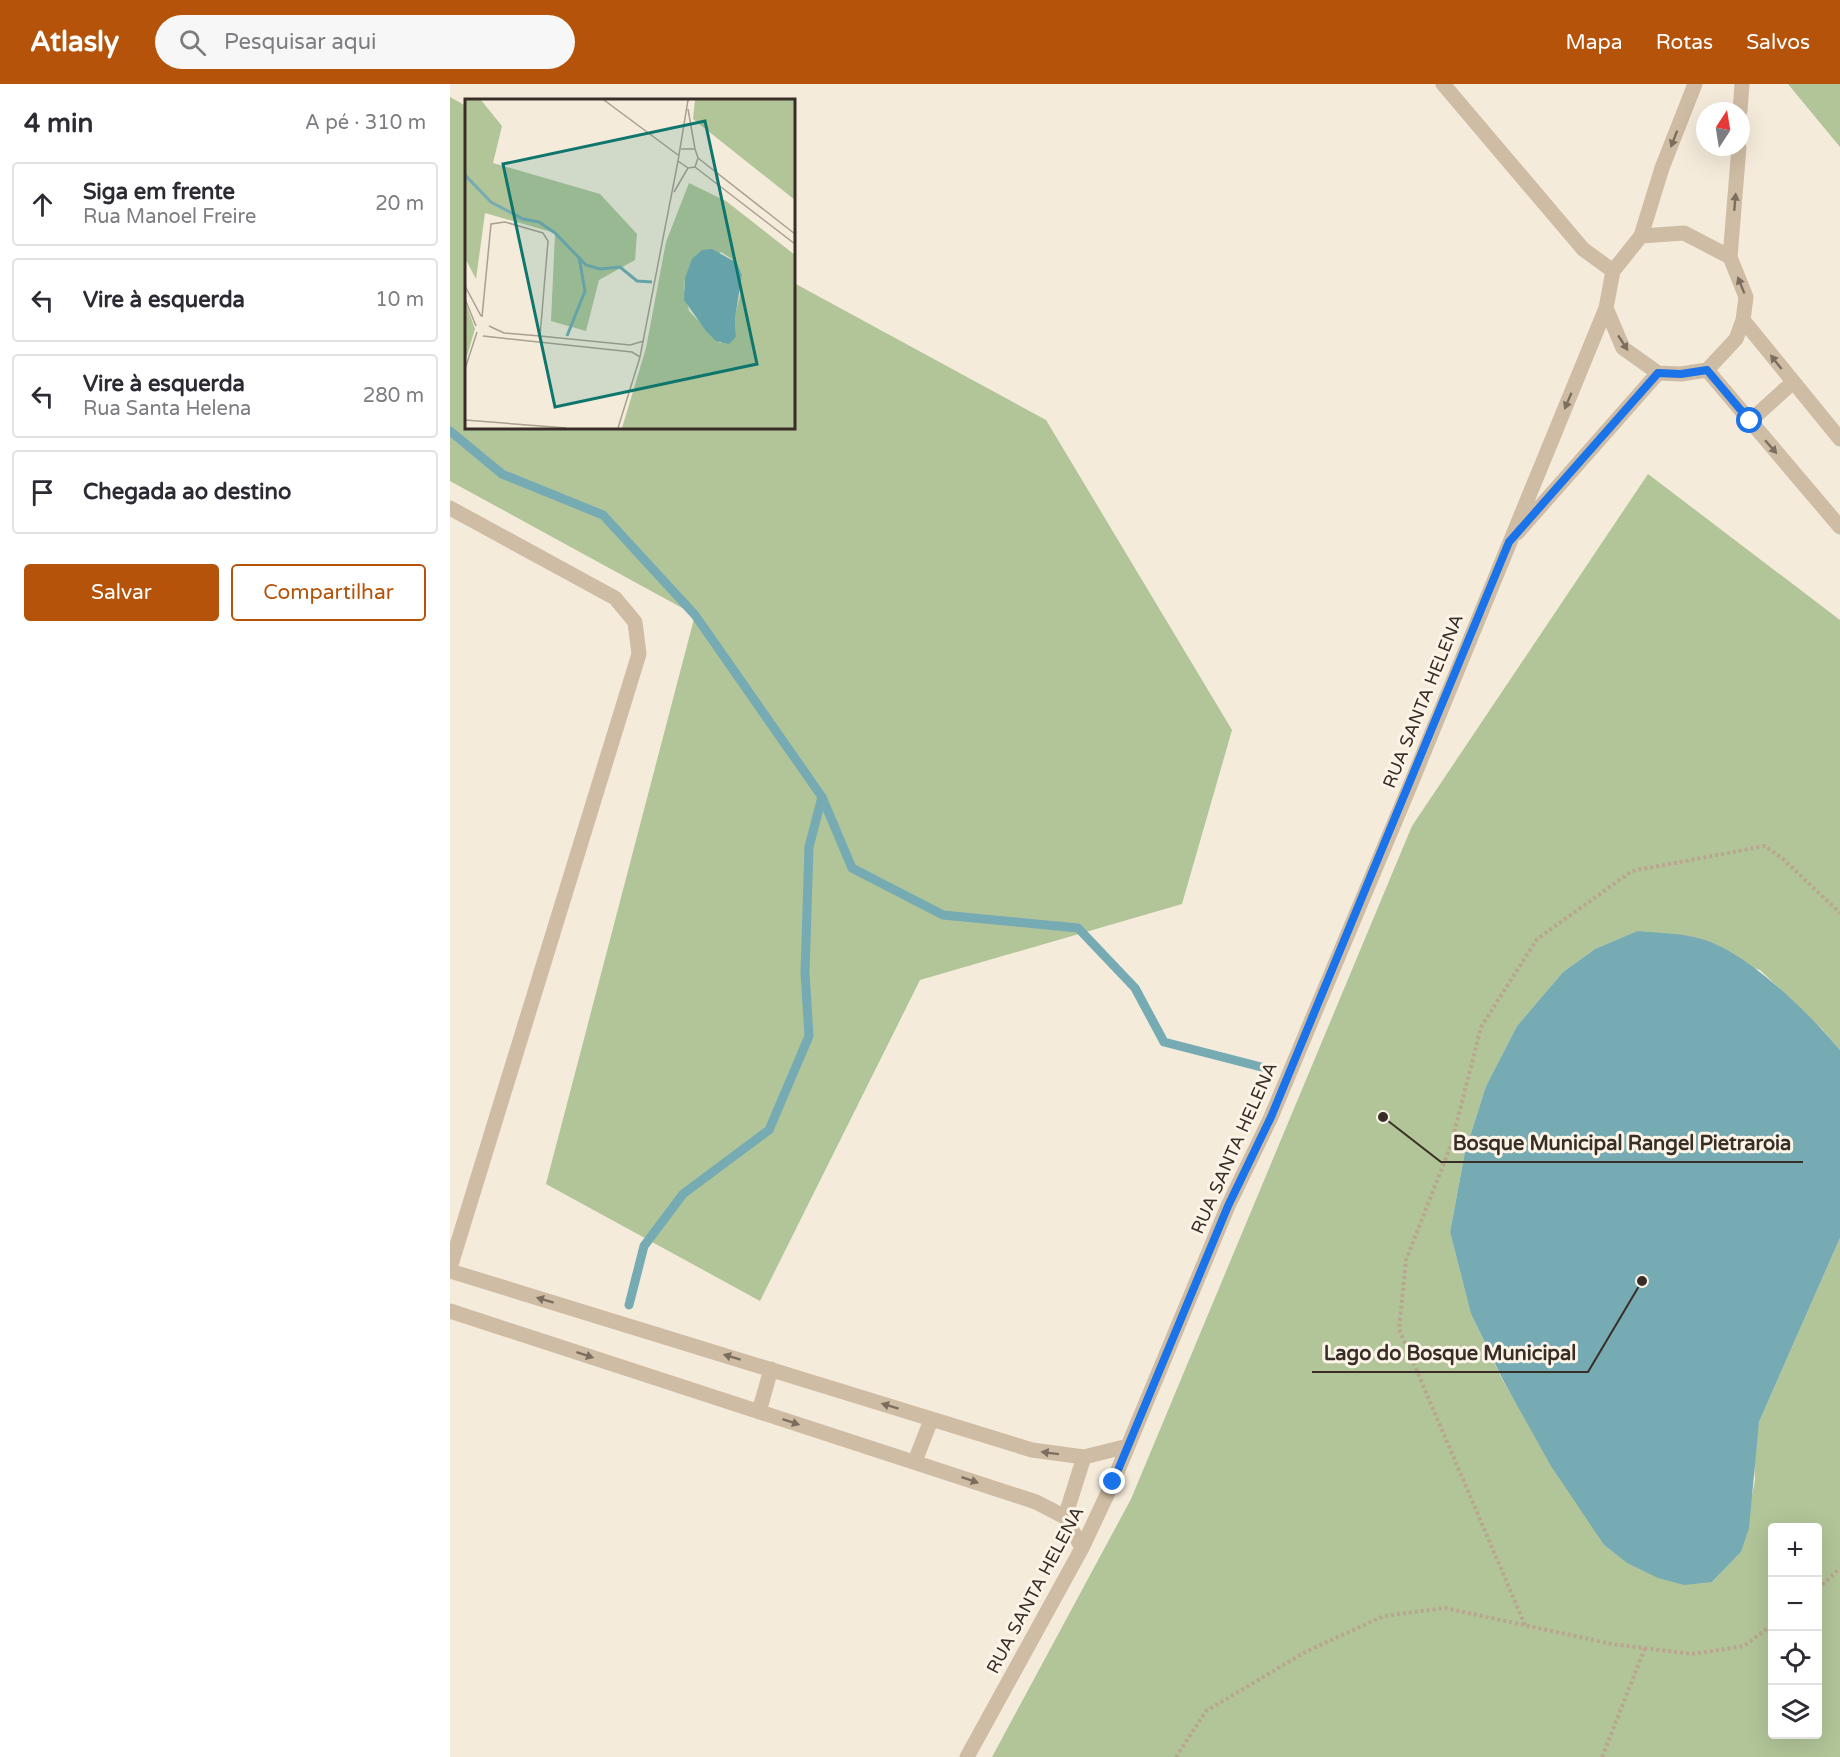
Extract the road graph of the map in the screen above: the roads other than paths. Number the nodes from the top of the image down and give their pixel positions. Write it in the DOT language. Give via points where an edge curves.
graph roads {
  1 [pos="1443,84"];
  2 [pos="1695,84"];
  3 [pos="1742,84"];
  4 [pos="1741,102"];
  5 [pos="1737,156"];
  6 [pos="1641,236"];
  7 [pos="1730,257"];
  8 [pos="1613,271"];
  9 [pos="1606,308"];
  10 [pos="1743,320"];
  11 [pos="1707,370"];
  12 [pos="1658,373"];
  13 [pos="1792,383"];
  14 [pos="1750,421"];
  15 [pos="1840,439"];
  16 [pos="450,508"];
  17 [pos="1840,527"];
  18 [pos="1509,542"];
  19 [pos="450,1270"];
  20 [pos="450,1311"];
  21 [pos="771,1369"];
  22 [pos="759,1412"];
  23 [pos="931,1420"];
  24 [pos="1128,1446"];
  25 [pos="1084,1457"];
  26 [pos="915,1461"];
  27 [pos="1065,1517"];
  28 [pos="1082,1548"];
  29 [pos="967,1757"];
  1 -- 8 [label="street" via="1583,249"];
  2 -- 6 [label="street, one-way"];
  3 -- 4 [label="street"];
  7 -- 5 [label="street, one-way"];
  6 -- 7 [label="street" via="1684,233"];
  6 -- 8 [label="street"];
  10 -- 7 [label="street, one-way" via="1746,297"];
  8 -- 9 [label="street"];
  9 -- 12 [label="street, one-way" via="1623,348"];
  9 -- 18 [label="street, RUA SANTA HELENA, one-way"];
  10 -- 11 [label="street" via="1736,339"];
  13 -- 10 [label="street, one-way"];
  11 -- 12 [label="street"];
  11 -- 14 [label="street"];
  12 -- 18 [label="street, RUA SANTA HELENA"];
  13 -- 14 [label="street"];
  13 -- 15 [label="street"];
  14 -- 17 [label="street, one-way"];
  16 -- 19 [label="street" via="615,598 635,622 639,654"];
  18 -- 24 [label="street, RUA SANTA HELENA" via="1275,1106 1228,1206"];
  21 -- 19 [label="street, one-way"];
  20 -- 22 [label="street, one-way"];
  21 -- 22 [label="street"];
  23 -- 21 [label="street, one-way"];
  22 -- 26 [label="street, one-way"];
  25 -- 23 [label="street, one-way" via="1032,1450"];
  23 -- 26 [label="street"];
  24 -- 25 [label="street"];
  24 -- 28 [label="street, RUA SANTA HELENA"];
  25 -- 27 [label="street"];
  26 -- 27 [label="street, one-way"];
  27 -- 28 [label="street"];
  28 -- 29 [label="street, RUA SANTA HELENA"];
}
